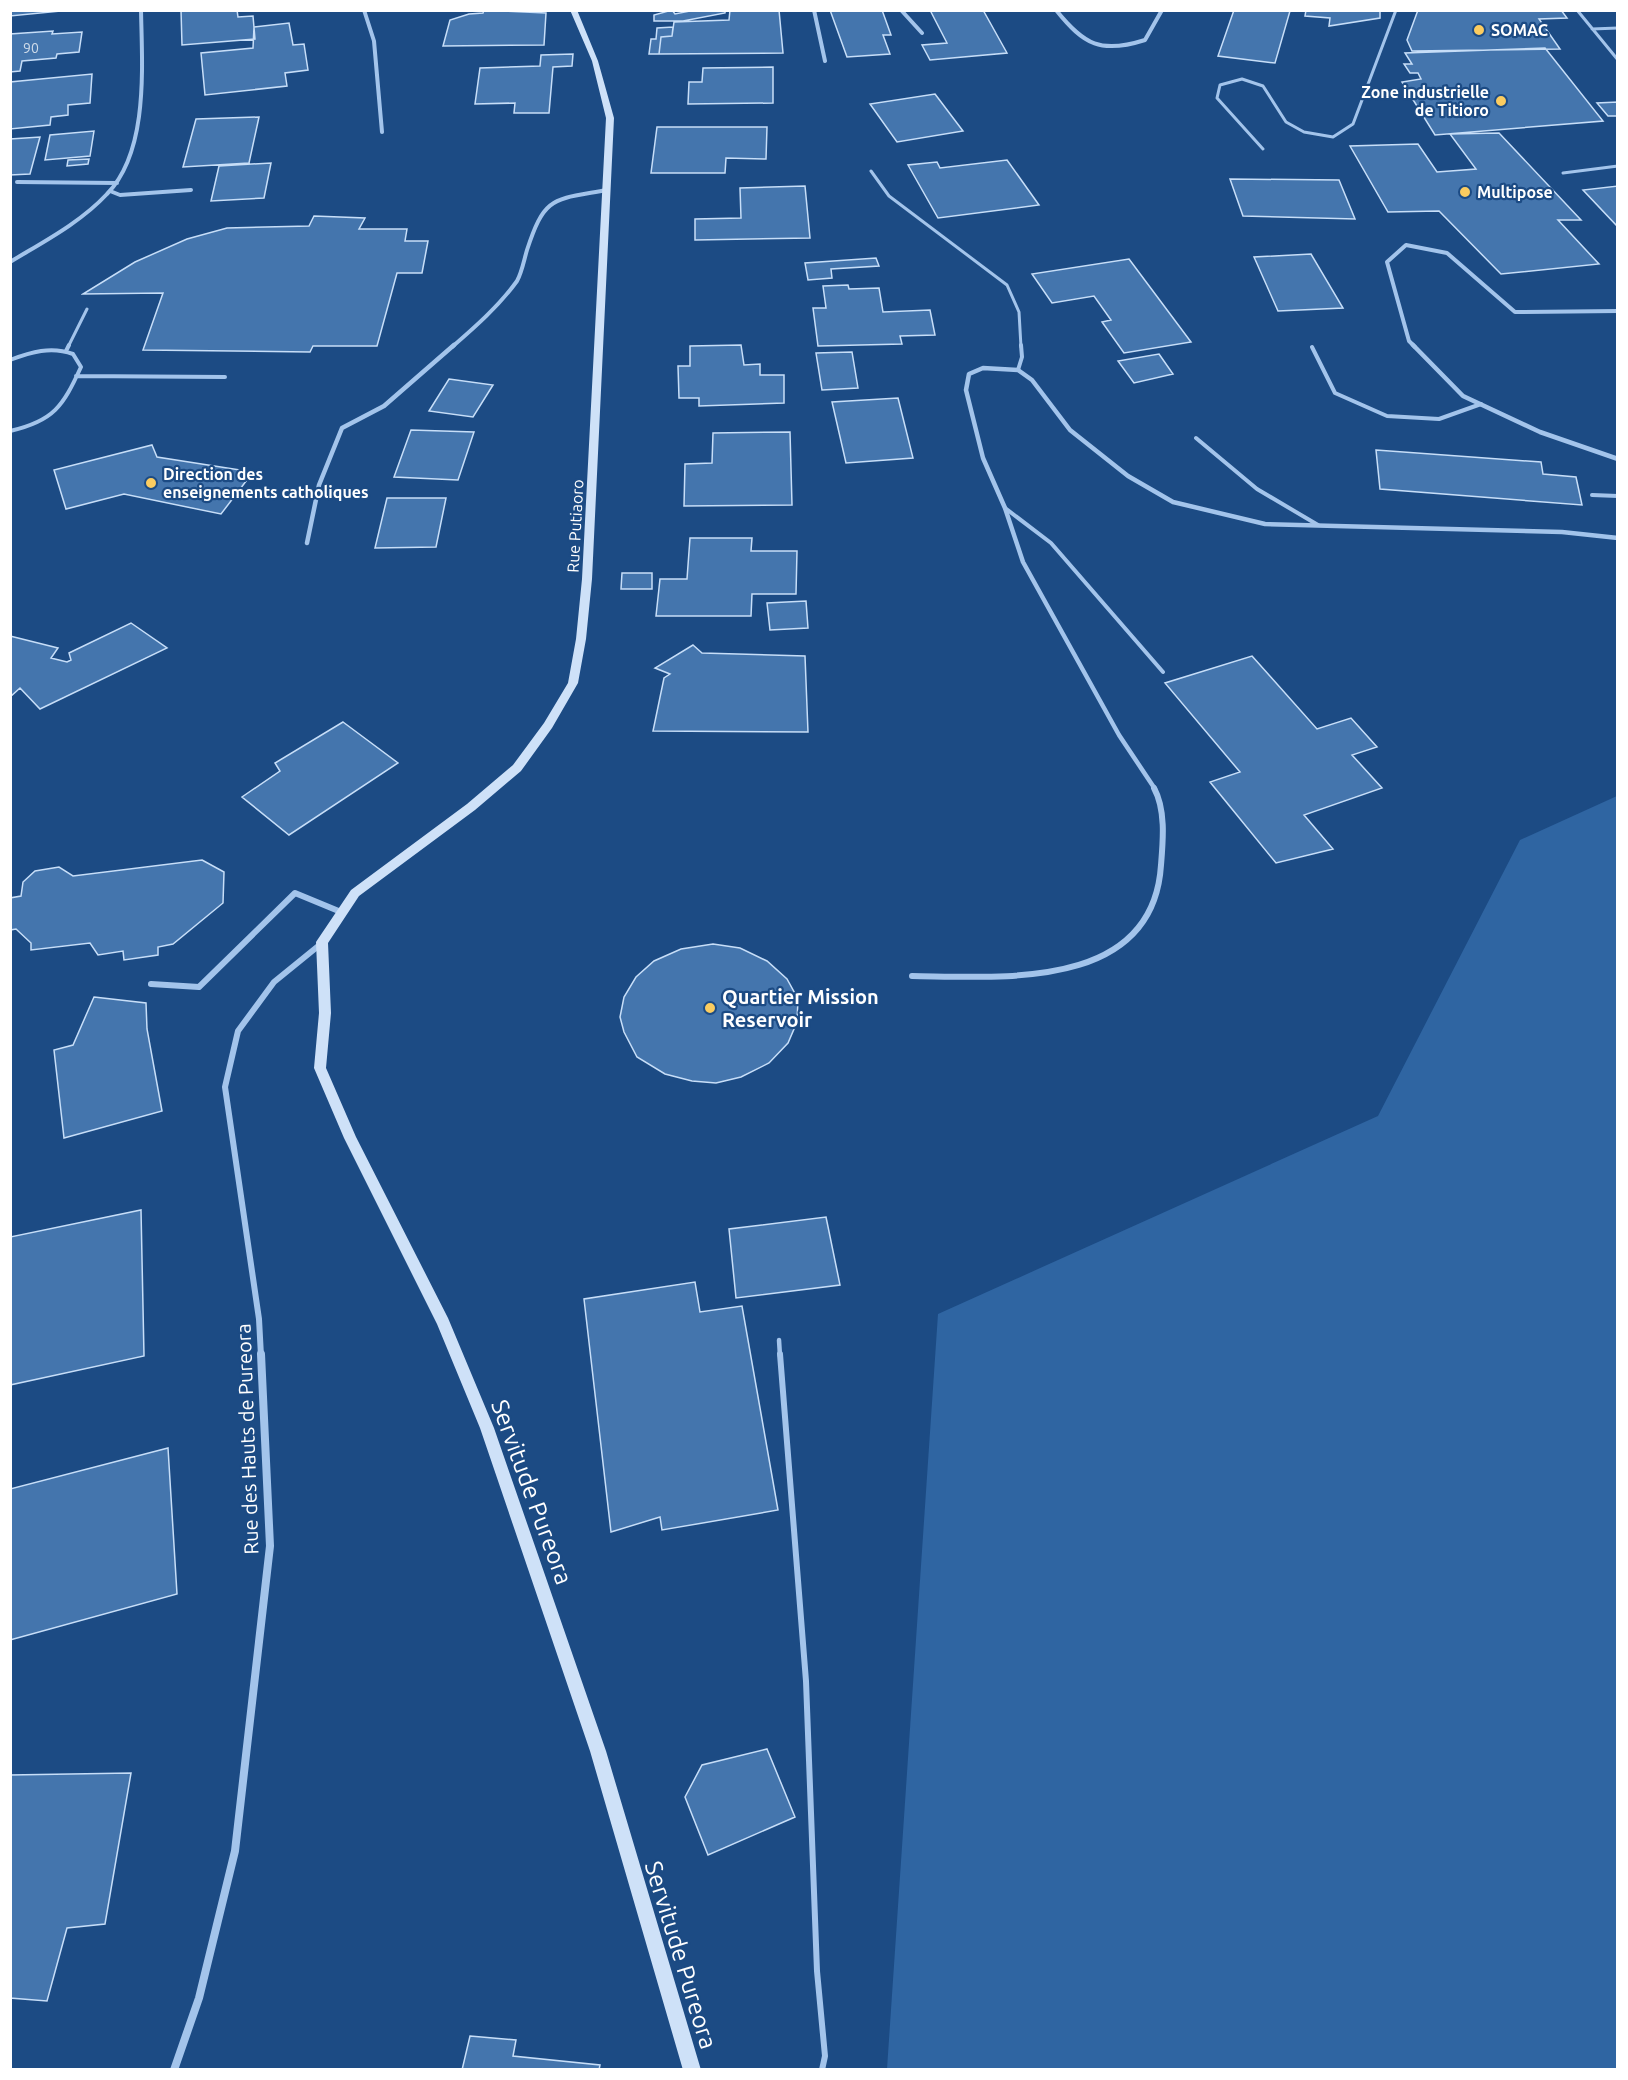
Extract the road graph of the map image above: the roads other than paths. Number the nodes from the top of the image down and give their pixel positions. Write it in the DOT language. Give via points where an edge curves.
graph roads {
  1 [pos="141,10"];
  2 [pos="364,10"];
  3 [pos="573,10"];
  4 [pos="814,10"];
  5 [pos="901,10"];
  6 [pos="1056,10"];
  7 [pos="1162,10"];
  8 [pos="1396,10"];
  9 [pos="1576,10"];
  10 [pos="1617,28"];
  11 [pos="1592,29"];
  12 [pos="922,33"];
  13 [pos="1617,60"];
  14 [pos="825,61"];
  15 [pos="382,132"];
  16 [pos="1263,149"];
  17 [pos="1617,166"];
  18 [pos="871,171"];
  19 [pos="1563,173"];
  20 [pos="17,182"];
  21 [pos="117,183"];
  22 [pos="191,190"];
  23 [pos="607,190"];
  24 [pos="110,191"];
  25 [pos="10,262"];
  26 [pos="87,309"];
  27 [pos="1617,311"];
  28 [pos="1312,347"];
  29 [pos="66,351"];
  30 [pos="10,360"];
  31 [pos="1018,370"];
  32 [pos="76,376"];
  33 [pos="225,377"];
  34 [pos="1481,404"];
  35 [pos="10,431"];
  36 [pos="1197,438"];
  37 [pos="1617,459"];
  38 [pos="1592,495"];
  39 [pos="1617,496"];
  40 [pos="1005,508"];
  41 [pos="1322,528"];
  42 [pos="1617,538"];
  43 [pos="307,543"];
  44 [pos="1163,672"];
  45 [pos="341,912"];
  46 [pos="322,942"];
  47 [pos="912,976"];
  48 [pos="152,984"];
  49 [pos="779,1340"];
  50 [pos="174,2070"];
  51 [pos="692,2070"];
  52 [pos="822,2070"];
  1 -- 21 [label="street" via="140,106"];
  2 -- 15 [label="street" via="374,41"];
  3 -- 23 [label="main road, Rue Putiaoro" via="595,60 610,118"];
  4 -- 14 [label="street"];
  5 -- 12 [label="street"];
  6 -- 7 [label="street" via="1080,39 1093,46 1111,48 1145,40"];
  8 -- 16 [label="lane" via="1353,124 1333,137 1304,132 1286,122 1263,86 1242,79 1220,84 1217,98"];
  9 -- 11 [label="lane"];
  10 -- 11 [label="lane"];
  11 -- 13 [label="lane"];
  17 -- 19 [label="lane"];
  18 -- 31 [label="lane" via="889,196 1007,285 1019,312 1022,357"];
  20 -- 21 [label="street"];
  21 -- 24 [label="street"];
  22 -- 24 [label="street" via="120,195"];
  23 -- 43 [label="street" via="560,200 546,208 537,220 518,279 487,316 384,406 342,428 319,485"];
  23 -- 45 [label="main road, Rue Putiaoro" via="587,579 573,683 517,768 417,849 355,893"];
  24 -- 25 [label="street" via="56,234"];
  26 -- 29 [label="lane"];
  27 -- 34 [label="street" via="1515,312 1447,253 1406,245 1387,262 1409,341 1463,396"];
  28 -- 34 [label="lane" via="1335,393 1387,416 1440,418"];
  29 -- 30 [label="lane" via="39,352"];
  29 -- 32 [label="lane" via="73,354 81,367"];
  31 -- 40 [label="street" via="983,368 969,374 966,390 983,458"];
  31 -- 41 [label="street" via="1032,380 1070,430 1128,476 1173,501 1265,524"];
  32 -- 33 [label="lane"];
  32 -- 35 [label="lane" via="62,408 51,417"];
  34 -- 37 [label="street" via="1539,432"];
  36 -- 41 [label="lane" via="1257,489"];
  38 -- 39 [label="lane"];
  40 -- 44 [label="lane" via="1059,551"];
  40 -- 47 [label="street" via="1023,562 1113,724 1156,791 1163,825 1156,901 1147,919 1120,945 1064,971 1004,977"];
  41 -- 42 [label="street" via="1562,532"];
  45 -- 46 [label="main road, Rue Putiaoro"];
  45 -- 48 [label="street" via="295,893 199,987"];
  46 -- 50 [label="street, Rue des Hauts de Pureora" via="274,982 238,1031 225,1088 259,1319 270,1546 235,1851 199,1998"];
  46 -- 51 [label="main road, Servitude Pureora" via="325,1013 320,1068 350,1138 443,1322 487,1428 598,1751"];
  49 -- 52 [label="lane" via="806,1681 817,1971 825,2056"];
}
